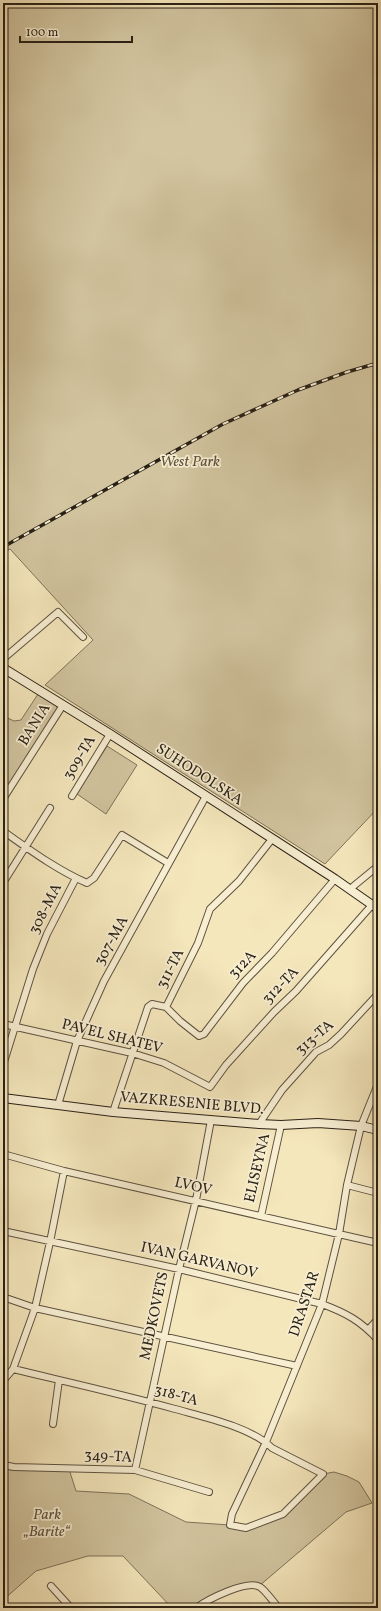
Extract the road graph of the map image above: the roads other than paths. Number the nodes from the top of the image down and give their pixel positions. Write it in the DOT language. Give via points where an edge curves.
graph roads {
  1 [pos="83,637"];
  2 [pos="3,659"];
  3 [pos="3,668"];
  4 [pos="63,705"];
  5 [pos="110,734"];
  6 [pos="72,796"];
  7 [pos="206,796"];
  8 [pos="3,799"];
  9 [pos="50,808"];
  10 [pos="3,831"];
  11 [pos="272,839"];
  12 [pos="26,847"];
  13 [pos="168,863"];
  14 [pos="378,866"];
  15 [pos="76,878"];
  16 [pos="335,879"];
  17 [pos="3,882"];
  18 [pos="350,889"];
  19 [pos="375,907"];
  20 [pos="378,994"];
  21 [pos="166,1006"];
  22 [pos="3,1024"];
  23 [pos="14,1026"];
  24 [pos="77,1040"];
  25 [pos="132,1053"];
  26 [pos="3,1065"];
  27 [pos="378,1084"];
  28 [pos="210,1087"];
  29 [pos="4,1098"];
  30 [pos="58,1105"];
  31 [pos="3,1108"];
  32 [pos="113,1112"];
  33 [pos="212,1120"];
  34 [pos="259,1124"];
  35 [pos="281,1126"];
  36 [pos="361,1126"];
  37 [pos="378,1130"];
  38 [pos="3,1154"];
  39 [pos="64,1171"];
  40 [pos="347,1185"];
  41 [pos="378,1193"];
  42 [pos="196,1200"];
  43 [pos="261,1216"];
  44 [pos="3,1231"];
  45 [pos="339,1234"];
  46 [pos="50,1242"];
  47 [pos="378,1242"];
  48 [pos="179,1269"];
  49 [pos="3,1296"];
  50 [pos="322,1304"];
  51 [pos="35,1308"];
  52 [pos="378,1319"];
  53 [pos="368,1330"];
  54 [pos="164,1336"];
  55 [pos="378,1340"];
  56 [pos="297,1366"];
  57 [pos="13,1369"];
  58 [pos="59,1380"];
  59 [pos="3,1381"];
  60 [pos="150,1402"];
  61 [pos="53,1424"];
  62 [pos="266,1442"];
  63 [pos="3,1465"];
  64 [pos="135,1470"];
  65 [pos="209,1492"];
  66 [pos="230,1524"];
  67 [pos="51,1586"];
  68 [pos="71,1608"];
  69 [pos="196,1608"];
  70 [pos="279,1608"];
  1 -- 2 [label="street" via="58,612"];
  3 -- 4 [label="street, SUHODOLSKA"];
  4 -- 5 [label="street, SUHODOLSKA"];
  4 -- 8 [label="street, BANIA"];
  5 -- 6 [label="street, 309-ТА"];
  5 -- 7 [label="street, SUHODOLSKA"];
  7 -- 11 [label="street, SUHODOLSKA"];
  7 -- 13 [label="street, 307-МА"];
  9 -- 12 [label="street"];
  10 -- 12 [label="street"];
  11 -- 16 [label="street, SUHODOLSKA"];
  11 -- 21 [label="street, 311-ТА" via="239,881 210,909 198,943"];
  12 -- 15 [label="street"];
  12 -- 17 [label="street"];
  13 -- 15 [label="street, 308-МА" via="122,835 94,878 87,883"];
  13 -- 24 [label="street, 307-МА" via="104,981"];
  14 -- 18 [label="street"];
  15 -- 23 [label="street, 308-МА" via="47,934"];
  16 -- 18 [label="street, SUHODOLSKA"];
  16 -- 21 [label="street, 312А" via="272,954 243,983 204,1034 199,1036"];
  18 -- 19 [label="street, SUHODOLSKA"];
  19 -- 28 [label="street, 312-ТА" via="274,1012 226,1065"];
  20 -- 34 [label="street, 313-ТА" via="341,1034 316,1052 282,1090"];
  21 -- 25 [label="street, 311-ТА" via="148,1006"];
  22 -- 23 [label="street, PAVEL SHATEV"];
  23 -- 24 [label="street, PAVEL SHATEV"];
  23 -- 26 [label="street, 308-МА"];
  24 -- 25 [label="street, PAVEL SHATEV"];
  24 -- 30 [label="street, 307-МА"];
  25 -- 28 [label="street, PAVEL SHATEV" via="164,1063"];
  25 -- 32 [label="street, 311-ТА"];
  27 -- 36 [label="street, DRASTAR"];
  29 -- 30 [label="street, VAZKRESENIE BLVD."];
  29 -- 31 [label="street"];
  30 -- 32 [label="street, VAZKRESENIE BLVD."];
  32 -- 33 [label="street, VAZKRESENIE BLVD."];
  33 -- 34 [label="street, VAZKRESENIE BLVD."];
  33 -- 42 [label="street, MEDKOVETS"];
  34 -- 35 [label="street, VAZKRESENIE BLVD."];
  35 -- 36 [label="street, VAZKRESENIE BLVD." via="318,1123"];
  35 -- 43 [label="street, ELISEYNA"];
  36 -- 37 [label="street, VAZKRESENIE BLVD."];
  36 -- 40 [label="street, DRASTAR"];
  38 -- 39 [label="street, LVOV"];
  39 -- 42 [label="street, LVOV"];
  39 -- 46 [label="street"];
  40 -- 41 [label="street"];
  40 -- 45 [label="street, DRASTAR"];
  42 -- 43 [label="street, LVOV"];
  42 -- 48 [label="street, MEDKOVETS"];
  43 -- 45 [label="street, LVOV"];
  44 -- 46 [label="street, IVAN GARVANOV"];
  45 -- 47 [label="street, LVOV"];
  45 -- 50 [label="street, DRASTAR"];
  46 -- 48 [label="street, IVAN GARVANOV"];
  46 -- 51 [label="street"];
  48 -- 50 [label="street, IVAN GARVANOV"];
  48 -- 54 [label="street, MEDKOVETS"];
  49 -- 51 [label="street"];
  50 -- 53 [label="street, IVAN GARVANOV" via="345,1312"];
  50 -- 56 [label="street, DRASTAR"];
  51 -- 54 [label="street"];
  51 -- 57 [label="street"];
  52 -- 53 [label="street"];
  53 -- 55 [label="street, IVAN GARVANOV"];
  54 -- 56 [label="street"];
  54 -- 60 [label="street, MEDKOVETS"];
  56 -- 62 [label="street, DRASTAR"];
  57 -- 58 [label="street, 318-ТА"];
  57 -- 59 [label="street"];
  58 -- 60 [label="street, 318-ТА"];
  58 -- 61 [label="street"];
  60 -- 62 [label="street, 318-ТА" via="224,1422"];
  60 -- 64 [label="street, MEDKOVETS"];
  62 -- 66 [label="street, DRASTAR" via="232,1514"];
  62 -- 66 [label="street, 318-ТА" via="272,1448 323,1474 283,1514 246,1528"];
  63 -- 64 [label="street, 349-ТА"];
  64 -- 65 [label="street, 349-ТА"];
  67 -- 68 [label="street"];
  69 -- 70 [label="street" via="235,1588 248,1585 259,1586"];
}
